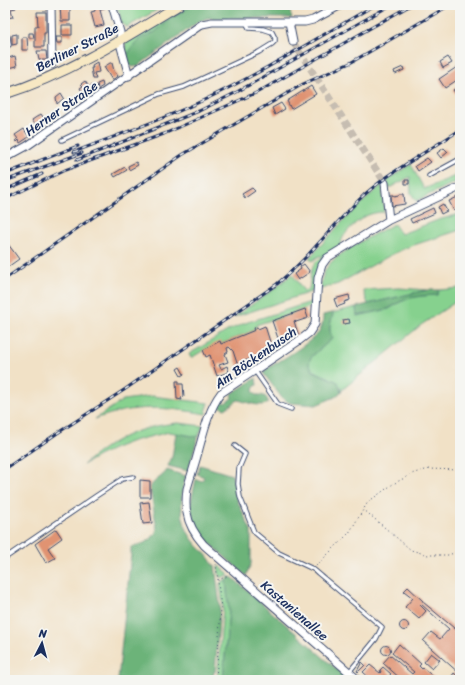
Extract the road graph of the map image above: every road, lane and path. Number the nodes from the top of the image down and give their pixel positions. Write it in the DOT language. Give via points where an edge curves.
graph roads {
  1 [pos="51,5"];
  2 [pos="112,5"];
  3 [pos="179,5"];
  4 [pos="341,5"];
  5 [pos="246,22"];
  6 [pos="289,22"];
  7 [pos="5,38"];
  8 [pos="120,40"];
  9 [pos="293,42"];
  10 [pos="9,45"];
  11 [pos="52,64"];
  12 [pos="129,76"];
  13 [pos="5,94"];
  14 [pos="62,140"];
  15 [pos="5,158"];
  16 [pos="460,159"];
  17 [pos="429,176"];
  18 [pos="385,183"];
  19 [pos="460,187"];
  20 [pos="389,220"];
  21 [pos="255,371"];
  22 [pos="292,409"];
  23 [pos="235,446"];
  24 [pos="460,470"];
  25 [pos="132,477"];
  26 [pos="363,509"];
  27 [pos="460,551"];
  28 [pos="217,557"];
  29 [pos="5,558"];
  30 [pos="313,569"];
  31 [pos="233,572"];
  32 [pos="218,580"];
  33 [pos="349,672"];
  34 [pos="216,680"];
  35 [pos="358,680"];
  1 -- 11 [label="street"];
  2 -- 8 [label="street"];
  3 -- 8 [label="main road, Berliner Straße"];
  4 -- 6 [label="street, Herner Straße" via="313,20"];
  5 -- 6 [label="street, Herner Straße"];
  5 -- 12 [label="street, Herner Straße" via="202,24"];
  5 -- 14 [label="lane" via="249,28 272,32 275,41 234,64 184,87 159,94"];
  6 -- 9 [label="street"];
  7 -- 10 [label="lane" via="8,37"];
  8 -- 12 [label="street"];
  8 -- 13 [label="main road, Berliner Straße" via="50,77"];
  12 -- 15 [label="street, Herner Straße" via="27,146"];
  16 -- 17 [label="lane"];
  18 -- 20 [label="street"];
  19 -- 20 [label="street, Am Böckenbusch"];
  20 -- 21 [label="street, Am Böckenbusch" via="327,258 320,271 313,329"];
  21 -- 22 [label="lane" via="278,404"];
  21 -- 28 [label="street, Am Böckenbusch" via="216,399 188,488 186,504 190,524 196,535"];
  23 -- 30 [label="lane" via="245,454 239,468 238,484 240,497 254,532 279,553"];
  24 -- 26 [label="path" via="429,469 414,473 393,484 368,502"];
  25 -- 29 [label="lane" via="122,480 96,496"];
  26 -- 27 [label="path" via="411,550 428,555 448,555"];
  26 -- 30 [label="path" via="349,533"];
  28 -- 31 [label="street, Kastanienallee"];
  28 -- 32 [label="path"];
  30 -- 33 [label="lane" via="382,627 376,639"];
  31 -- 32 [label="path"];
  31 -- 33 [label="street, Kastanienallee"];
  32 -- 34 [label="path" via="222,608"];
  33 -- 35 [label="street, Kastanienallee"];
}
